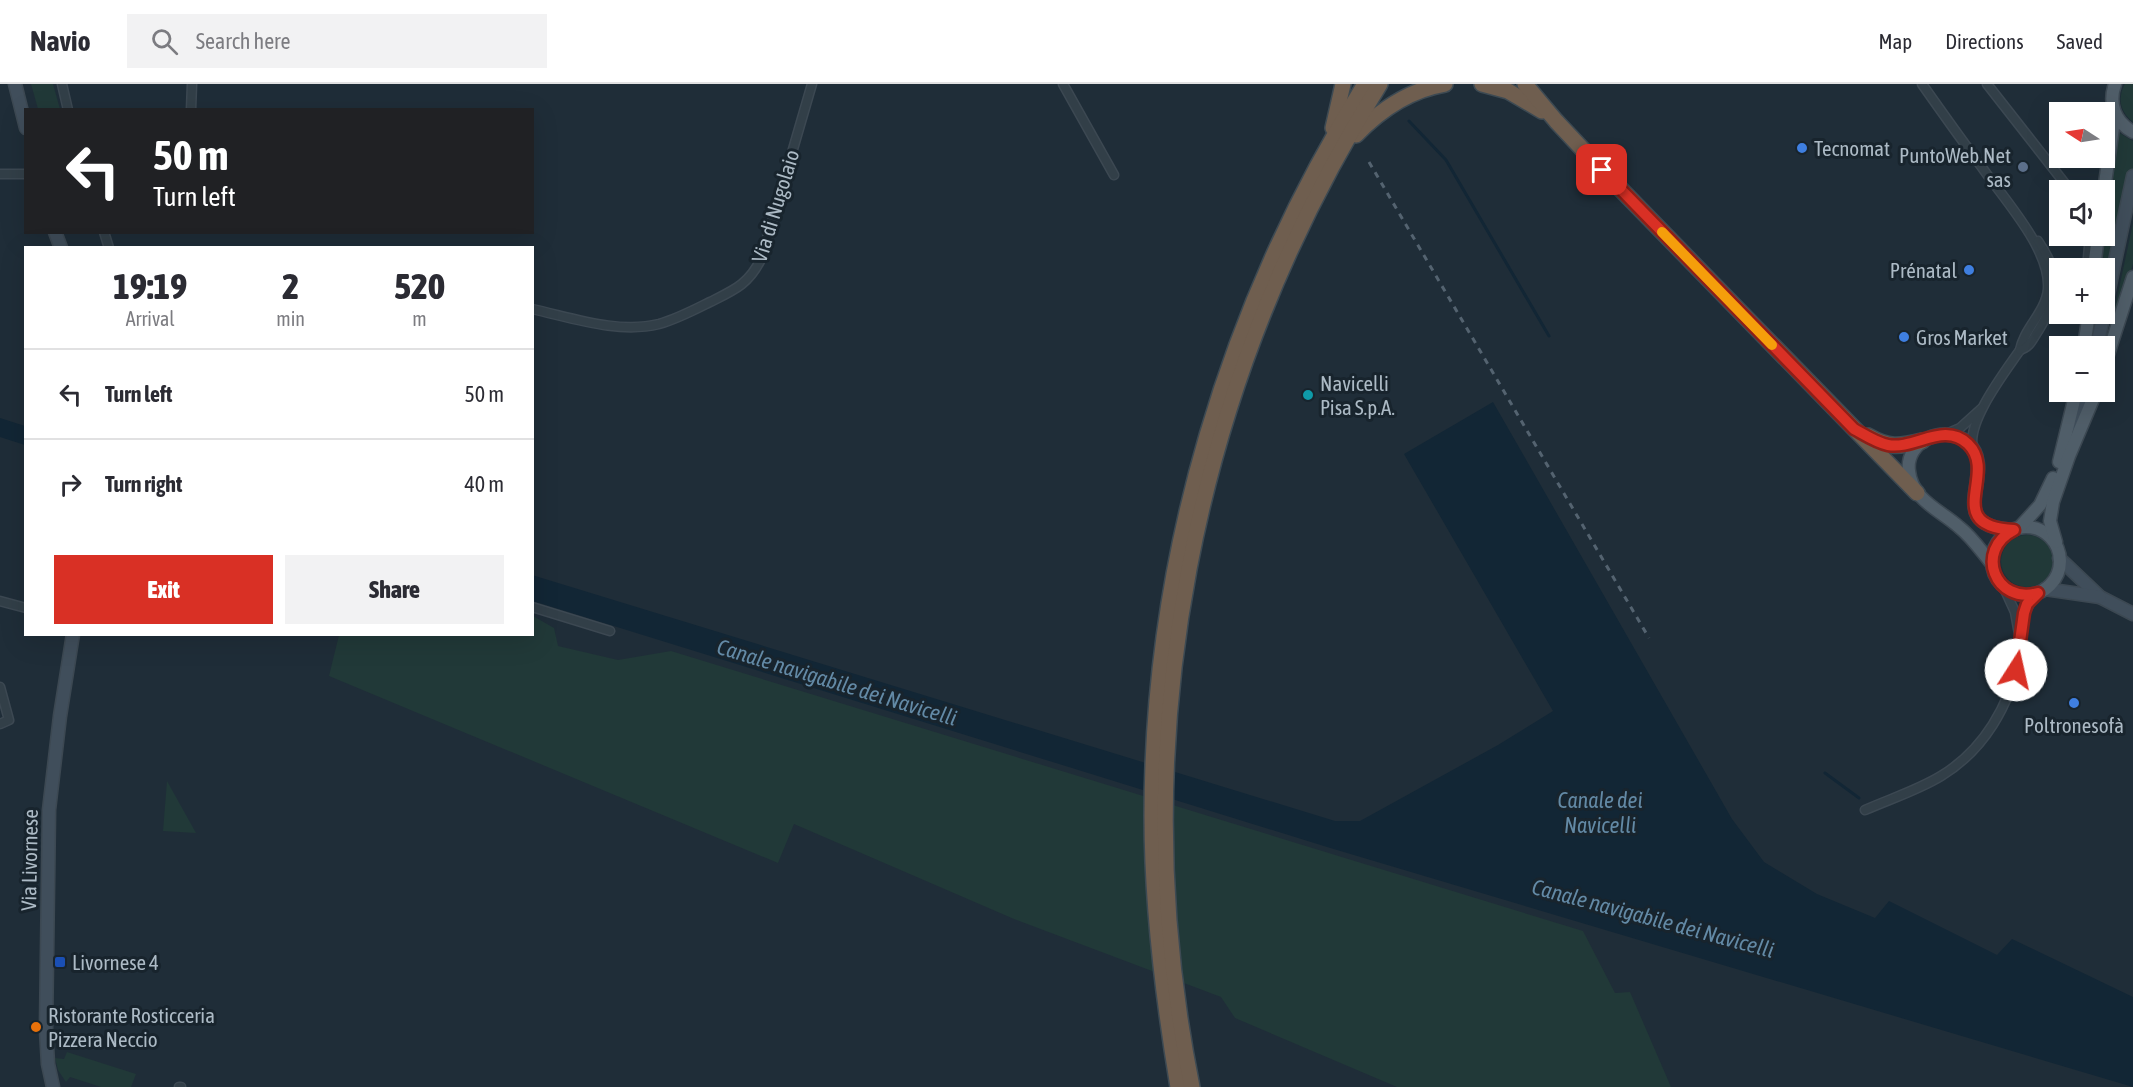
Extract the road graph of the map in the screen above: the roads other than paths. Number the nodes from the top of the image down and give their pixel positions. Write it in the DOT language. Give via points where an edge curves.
graph roads {
  1 [pos="15,84"];
  2 [pos="62,84"];
  3 [pos="192,84"];
  4 [pos="812,84"];
  5 [pos="1063,84"];
  6 [pos="1335,84"];
  7 [pos="1343,84"];
  8 [pos="1365,84"];
  9 [pos="1380,84"];
  10 [pos="1445,84"];
  11 [pos="1482,84"];
  12 [pos="1525,84"];
  13 [pos="1922,84"];
  14 [pos="1987,84"];
  15 [pos="2106,84"];
  16 [pos="2115,84"];
  17 [pos="2112,101"];
  18 [pos="1338,106"];
  19 [pos="68,108"];
  20 [pos="191,108"];
  21 [pos="2115,114"];
  22 [pos="24,120"];
  23 [pos="1556,121"];
  24 [pos="2133,132"];
  25 [pos="1332,152"];
  26 [pos="0,174"];
  27 [pos="24,174"];
  28 [pos="1114,175"];
  29 [pos="2133,176"];
  30 [pos="2062,180"];
  31 [pos="2133,277"];
  32 [pos="534,309"];
  33 [pos="2099,336"];
  34 [pos="2114,336"];
  35 [pos="2074,402"];
  36 [pos="2083,402"];
  37 [pos="2091,402"];
  38 [pos="1984,406"];
  39 [pos="1854,429"];
  40 [pos="1944,435"];
  41 [pos="1922,441"];
  42 [pos="1974,452"];
  43 [pos="2066,454"];
  44 [pos="1917,493"];
  45 [pos="2016,529"];
  46 [pos="2058,554"];
  47 [pos="1992,564"];
  48 [pos="2004,588"];
  49 [pos="2042,591"];
  50 [pos="2100,597"];
  51 [pos="24,600"];
  52 [pos="4,602"];
  53 [pos="24,607"];
  54 [pos="534,608"];
  55 [pos="2133,614"];
  56 [pos="610,631"];
  57 [pos="73,636"];
  58 [pos="2021,644"];
  59 [pos="0,687"];
  60 [pos="0,724"];
  61 [pos="1865,810"];
  62 [pos="1176,1033"];
  63 [pos="53,1087"];
  64 [pos="1178,1087"];
  65 [pos="1192,1087"];
  1 -- 22 [label="street"];
  2 -- 19 [label="street"];
  3 -- 20 [label="street"];
  4 -- 32 [label="street, Via di Nugolaio" via="761,259 739,288 666,322 636,327 611,326"];
  5 -- 28 [label="street"];
  6 -- 18 [label="highway"];
  7 -- 18 [label="highway"];
  8 -- 25 [label="highway"];
  9 -- 25 [label="highway"];
  10 -- 25 [label="highway" via="1418,91 1388,106"];
  11 -- 23 [label="highway" via="1522,98"];
  12 -- 23 [label="highway"];
  13 -- 38 [label="street" via="2029,232 2046,271 2048,290 2043,306"];
  14 -- 30 [label="street"];
  15 -- 17 [label="main road"];
  16 -- 17 [label="main road"];
  18 -- 25 [label="highway"];
  21 -- 24 [label="main road"];
  23 -- 39 [label="highway"];
  25 -- 62 [label="highway" via="1297,205 1224,380 1194,481 1171,586 1155,713 1152,816 1155,914"];
  26 -- 27 [label="street"];
  29 -- 33 [label="street"];
  31 -- 34 [label="main road"];
  35 -- 43 [label="main road"];
  36 -- 43 [label="street"];
  37 -- 43 [label="main road"];
  38 -- 40 [label="street" via="1960,428"];
  38 -- 42 [label="street" via="1972,435"];
  39 -- 41 [label="highway" via="1887,445"];
  39 -- 44 [label="highway"];
  40 -- 41 [label="main road"];
  40 -- 42 [label="main road" via="1962,439"];
  41 -- 44 [label="main road" via="1912,451 1908,468"];
  42 -- 45 [label="main road" via="1978,464 1973,498 1977,514 1993,528"];
  43 -- 45 [label="main road" via="2045,498 2031,518"];
  43 -- 46 [label="main road" via="2050,521"];
  44 -- 47 [label="main road" via="1959,527"];
  45 -- 46 [label="main road" via="2042,531"];
  45 -- 47 [label="main road" via="1997,544"];
  46 -- 49 [label="main road" via="2056,576"];
  46 -- 50 [label="street"];
  47 -- 48 [label="main road"];
  48 -- 49 [label="main road" via="2020,595"];
  48 -- 58 [label="street" via="2015,612"];
  49 -- 50 [label="street"];
  49 -- 58 [label="street" via="2027,604"];
  50 -- 55 [label="street"];
  51 -- 52 [label="street"];
  52 -- 53 [label="street"];
  54 -- 56 [label="street"];
  57 -- 63 [label="street, Via Livornese" via="49,810 46,1030"];
  58 -- 61 [label="street" via="2009,695 1976,748 1942,776"];
  59 -- 60 [label="street" via="9,720"];
  62 -- 64 [label="highway"];
  62 -- 65 [label="highway"];
}
